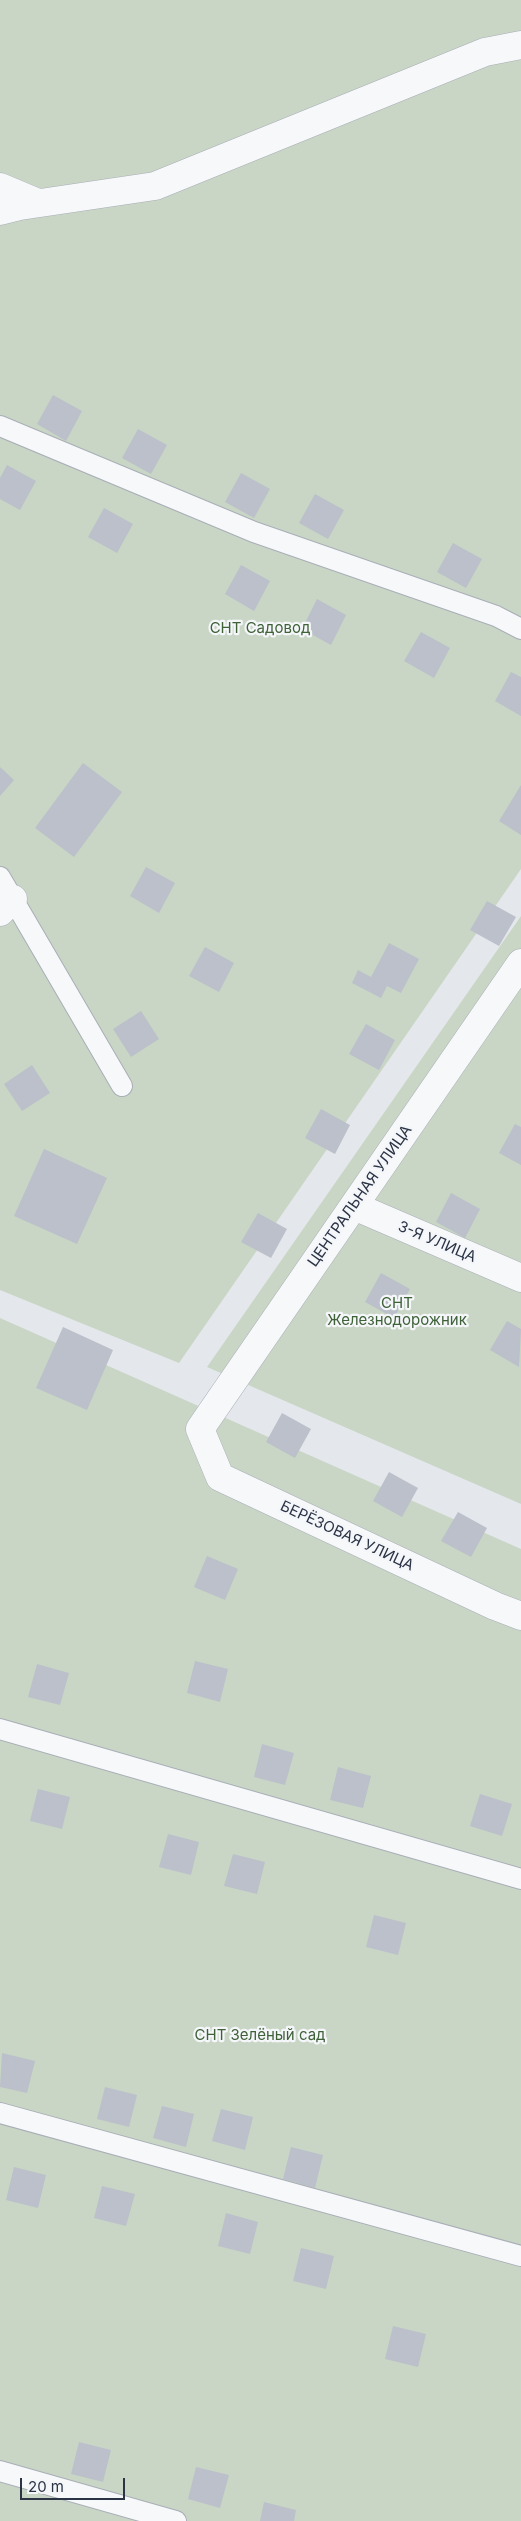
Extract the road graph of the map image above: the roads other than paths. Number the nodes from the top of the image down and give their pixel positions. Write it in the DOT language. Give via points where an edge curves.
graph roads {
  1 [pos="521,45"];
  2 [pos="0,187"];
  3 [pos="38,203"];
  4 [pos="0,211"];
  5 [pos="0,426"];
  6 [pos="521,628"];
  7 [pos="4,896"];
  8 [pos="520,966"];
  9 [pos="122,1086"];
  10 [pos="354,1206"];
  11 [pos="521,1278"];
  12 [pos="200,1429"];
  13 [pos="521,1616"];
  14 [pos="0,1729"];
  15 [pos="521,1879"];
  16 [pos="0,2113"];
  17 [pos="521,2256"];
  18 [pos="0,2471"];
  19 [pos="176,2521"];
  1 -- 3 [label="street" via="485,52 154,186"];
  2 -- 3 [label="street"];
  3 -- 4 [label="street"];
  5 -- 6 [label="lane" via="254,532 496,616"];
  7 -- 9 [label="lane"];
  8 -- 10 [label="street, ЦЕНТРАЛЬНАЯ УЛИЦА"];
  10 -- 11 [label="street, 3-Я УЛИЦА"];
  10 -- 12 [label="street, ЦЕНТРАЛЬНАЯ УЛИЦА"];
  12 -- 13 [label="street, БЕРЁЗОВАЯ УЛИЦА" via="220,1476"];
  14 -- 15 [label="lane"];
  16 -- 17 [label="lane"];
  18 -- 19 [label="lane"];
}
